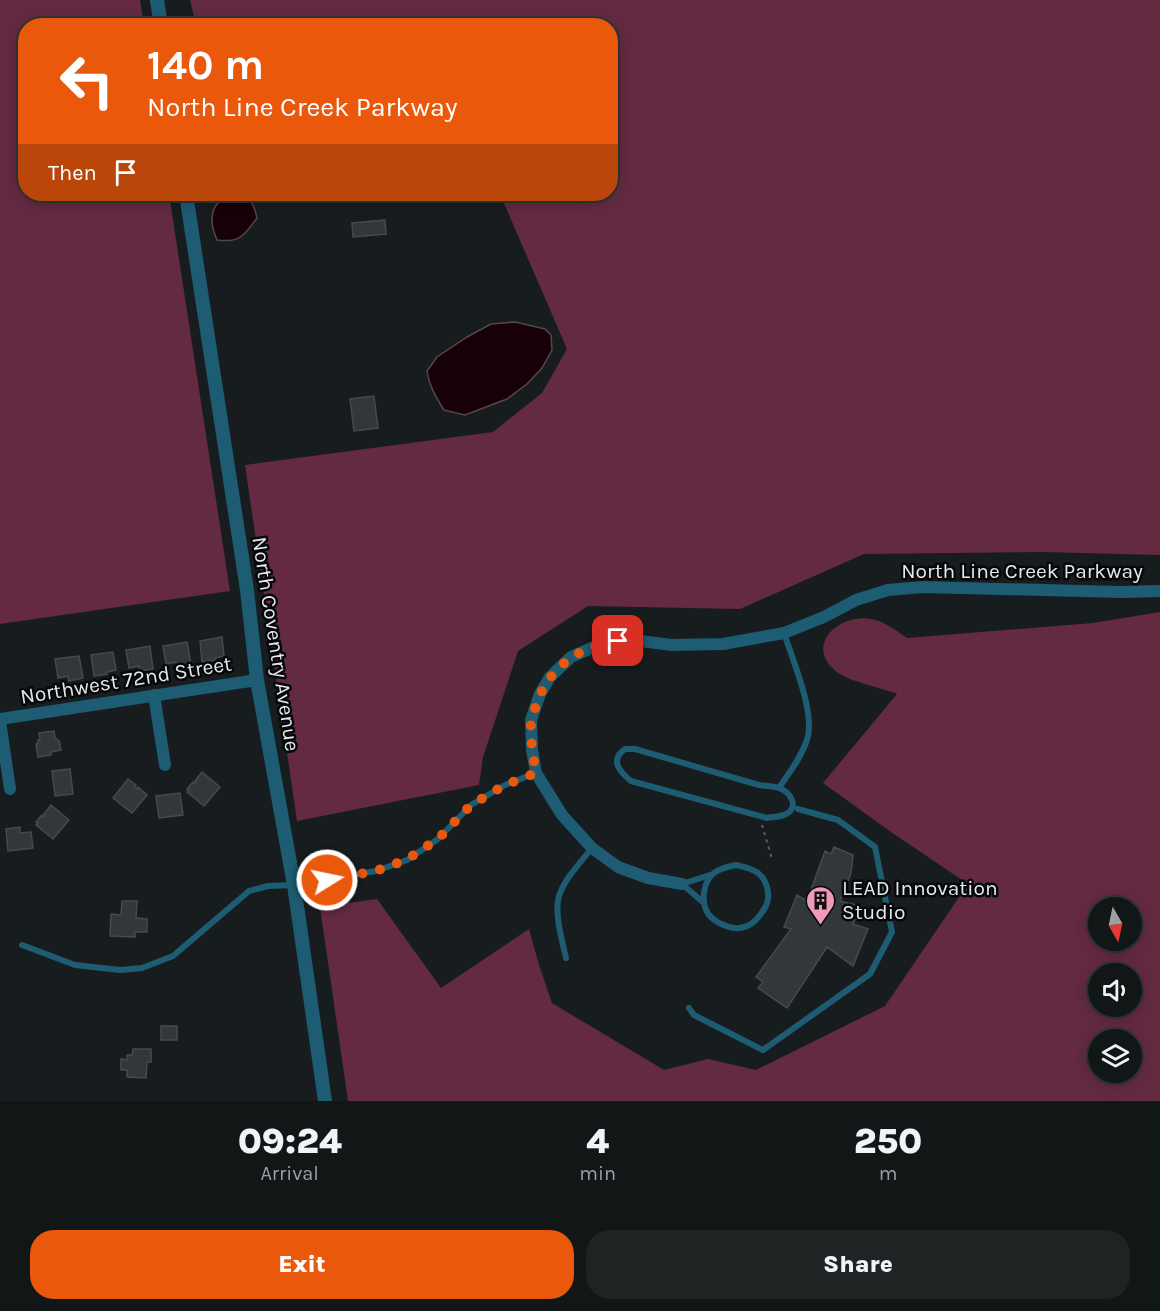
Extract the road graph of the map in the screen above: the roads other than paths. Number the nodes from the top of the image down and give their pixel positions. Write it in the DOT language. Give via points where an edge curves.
graph roads {
  1 [pos="157,0"];
  2 [pos="160,18"];
  3 [pos="187,201"];
  4 [pos="1160,591"];
  5 [pos="784,633"];
  6 [pos="257,680"];
  7 [pos="154,695"];
  8 [pos="0,720"];
  9 [pos="165,765"];
  10 [pos="536,773"];
  11 [pos="779,788"];
  12 [pos="10,789"];
  13 [pos="798,809"];
  14 [pos="592,848"];
  15 [pos="713,873"];
  16 [pos="682,884"];
  17 [pos="294,885"];
  18 [pos="704,903"];
  19 [pos="22,945"];
  20 [pos="566,958"];
  21 [pos="689,1008"];
  22 [pos="325,1101"];
  1 -- 2 [label="street"];
  3 -- 6 [label="street, North Coventry Avenue" via="247,590"];
  4 -- 5 [label="street, North Line Creek Parkway" via="923,587 888,590"];
  5 -- 10 [label="street, North Line Creek Parkway" via="723,644 672,645 632,640 603,643 571,657 550,677 531,720"];
  5 -- 11 [label="lane" via="810,716 808,739"];
  6 -- 7 [label="street, Northwest 72nd Street"];
  6 -- 17 [label="street, North Coventry Avenue"];
  7 -- 8 [label="street, Northwest 72nd Street"];
  7 -- 9 [label="street"];
  8 -- 12 [label="street"];
  10 -- 14 [label="street, North Line Creek Parkway" via="561,815"];
  10 -- 17 [label="lane" via="471,805 438,839 406,860 376,871"];
  11 -- 11 [label="lane" via="635,749 625,749 617,759 621,773 631,781 767,818 789,813 793,807 793,800"];
  13 -- 21 [label="lane" via="838,820 875,847 892,932 870,974 763,1050 694,1015"];
  14 -- 16 [label="street, North Line Creek Parkway" via="618,867"];
  14 -- 20 [label="lane" via="559,897"];
  15 -- 16 [label="lane"];
  15 -- 18 [label="lane" via="706,884"];
  15 -- 18 [label="lane" via="736,866 759,873 768,890 767,903 747,926 733,928 715,920"];
  16 -- 18 [label="lane"];
  17 -- 19 [label="lane" via="249,891 172,956 142,968 75,965"];
  17 -- 22 [label="street, North Coventry Avenue"];
}
